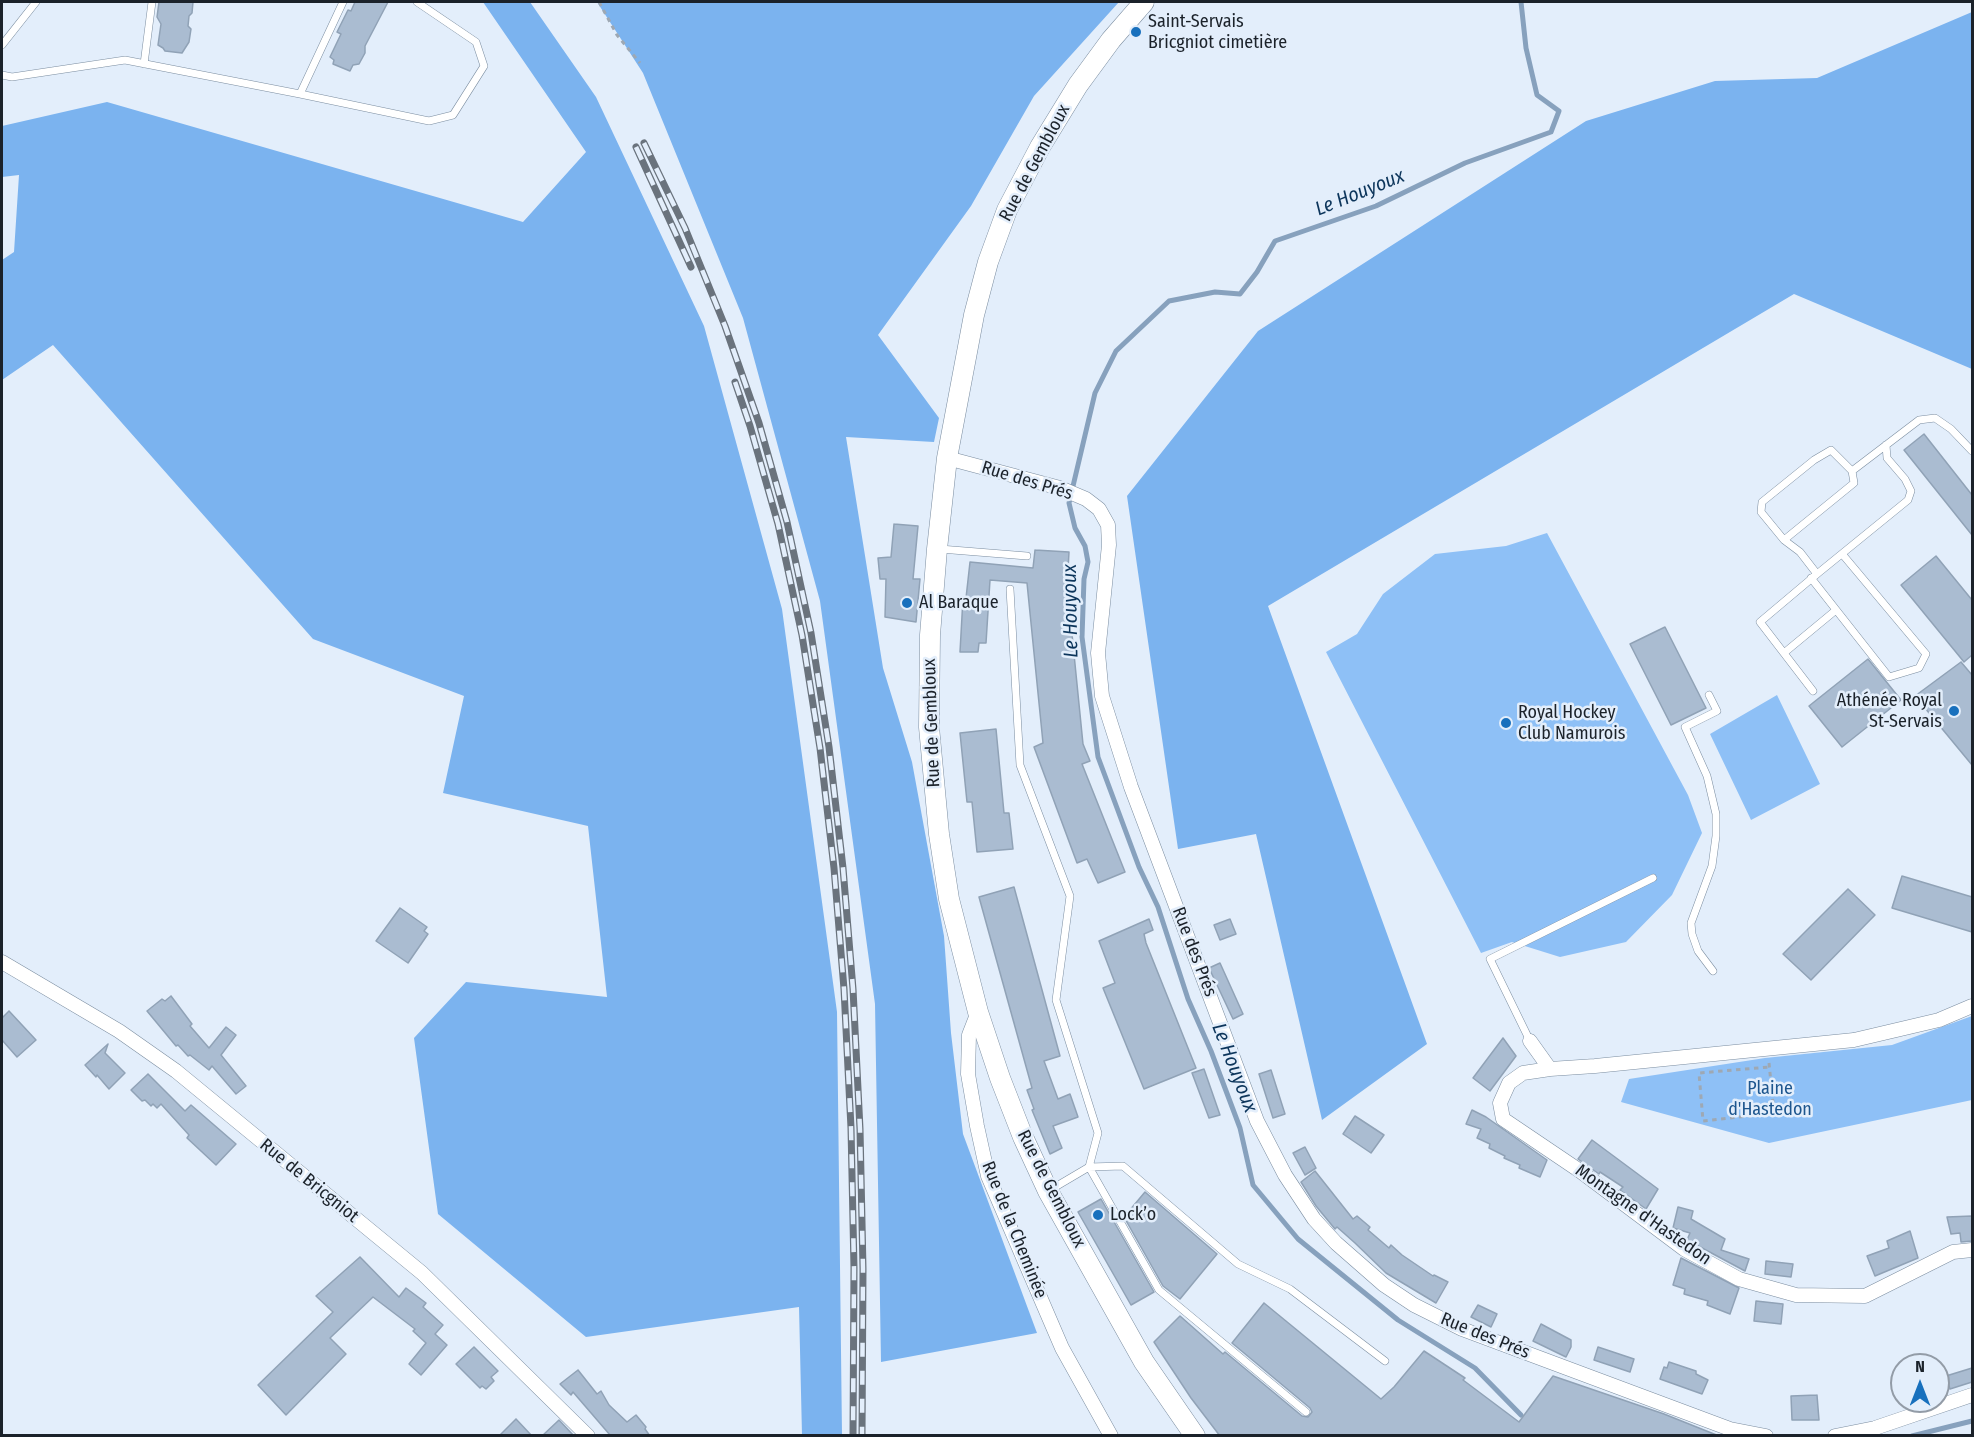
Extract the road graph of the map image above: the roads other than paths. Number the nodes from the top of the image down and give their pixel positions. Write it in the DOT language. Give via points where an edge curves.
graph roads {
  1 [pos="36,2"];
  2 [pos="152,2"];
  3 [pos="341,2"];
  4 [pos="417,2"];
  5 [pos="1144,2"];
  6 [pos="2,45"];
  7 [pos="144,64"];
  8 [pos="2,75"];
  9 [pos="300,94"];
  10 [pos="1886,445"];
  11 [pos="1972,451"];
  12 [pos="947,458"];
  13 [pos="1852,471"];
  14 [pos="1784,540"];
  15 [pos="937,549"];
  16 [pos="1843,555"];
  17 [pos="1027,556"];
  18 [pos="1814,576"];
  19 [pos="1010,589"];
  20 [pos="1836,610"];
  21 [pos="1784,653"];
  22 [pos="1813,691"];
  23 [pos="1709,695"];
  24 [pos="1653,878"];
  25 [pos="2,962"];
  26 [pos="1713,971"];
  27 [pos="1972,1006"];
  28 [pos="978,1012"];
  29 [pos="1530,1041"];
  30 [pos="1550,1069"];
  31 [pos="1089,1167"];
  32 [pos="1048,1191"];
  33 [pos="1972,1250"];
  34 [pos="1385,1361"];
  35 [pos="1972,1395"];
  36 [pos="1306,1412"];
  37 [pos="588,1436"];
  38 [pos="1111,1436"];
  39 [pos="1195,1436"];
  40 [pos="1766,1436"];
  41 [pos="1835,1436"];
  1 -- 6 [label="lane"];
  2 -- 7 [label="lane"];
  3 -- 9 [label="lane"];
  4 -- 9 [label="lane" via="476,42 479,50 484,66 453,115 429,121"];
  5 -- 12 [label="main road, Rue de Gembloux" via="1078,85 1007,210 974,315"];
  7 -- 8 [label="lane" via="125,60 12,77"];
  7 -- 9 [label="lane"];
  10 -- 11 [label="lane" via="1919,420 1935,418 1952,429"];
  10 -- 13 [label="lane"];
  10 -- 16 [label="lane" via="1887,458 1911,491 1908,500"];
  12 -- 15 [label="main road, Rue de Gembloux"];
  12 -- 40 [label="street, Rue des Prés" via="1060,488 1099,508 1108,525 1098,653 1102,696 1131,787 1257,1121 1314,1219 1384,1285 1462,1329 1730,1429"];
  13 -- 14 [label="lane" via="1854,483"];
  13 -- 14 [label="lane" via="1831,450 1762,502 1761,512"];
  14 -- 18 [label="lane" via="1800,552"];
  15 -- 17 [label="lane"];
  15 -- 28 [label="main road, Rue de Gembloux" via="929,661 933,781 949,898"];
  16 -- 18 [label="lane"];
  16 -- 20 [label="lane" via="1926,654 1919,668 1888,677"];
  18 -- 20 [label="lane"];
  18 -- 21 [label="lane" via="1760,622"];
  19 -- 31 [label="lane" via="1020,765 1070,896 1056,1000 1098,1133"];
  20 -- 21 [label="lane"];
  21 -- 22 [label="lane"];
  23 -- 26 [label="lane" via="1717,711 1685,727 1707,776 1716,814 1712,866 1691,923 1698,951"];
  24 -- 29 [label="lane" via="1490,959"];
  25 -- 37 [label="street, Rue de Bricgniot" via="119,1031 176,1071 422,1273"];
  27 -- 30 [label="street, Montagne d'Hastedon" via="1939,1020 1854,1040"];
  28 -- 32 [label="main road, Rue de Gembloux" via="1023,1137"];
  28 -- 38 [label="street, Rue de la Cheminée" via="969,1035 968,1074 988,1176 1062,1348"];
  29 -- 30 [label="street"];
  30 -- 33 [label="street, Montagne d'Hastedon" via="1523,1073 1509,1083 1500,1103 1503,1119 1684,1249 1739,1279 1796,1295 1865,1296 1953,1252"];
  31 -- 32 [label="lane"];
  31 -- 34 [label="lane" via="1123,1166 1238,1264 1290,1289"];
  31 -- 36 [label="lane" via="1159,1290"];
  32 -- 39 [label="main road, Rue de Gembloux" via="1143,1362"];
  35 -- 41 [label="street" via="1875,1428"];
}
